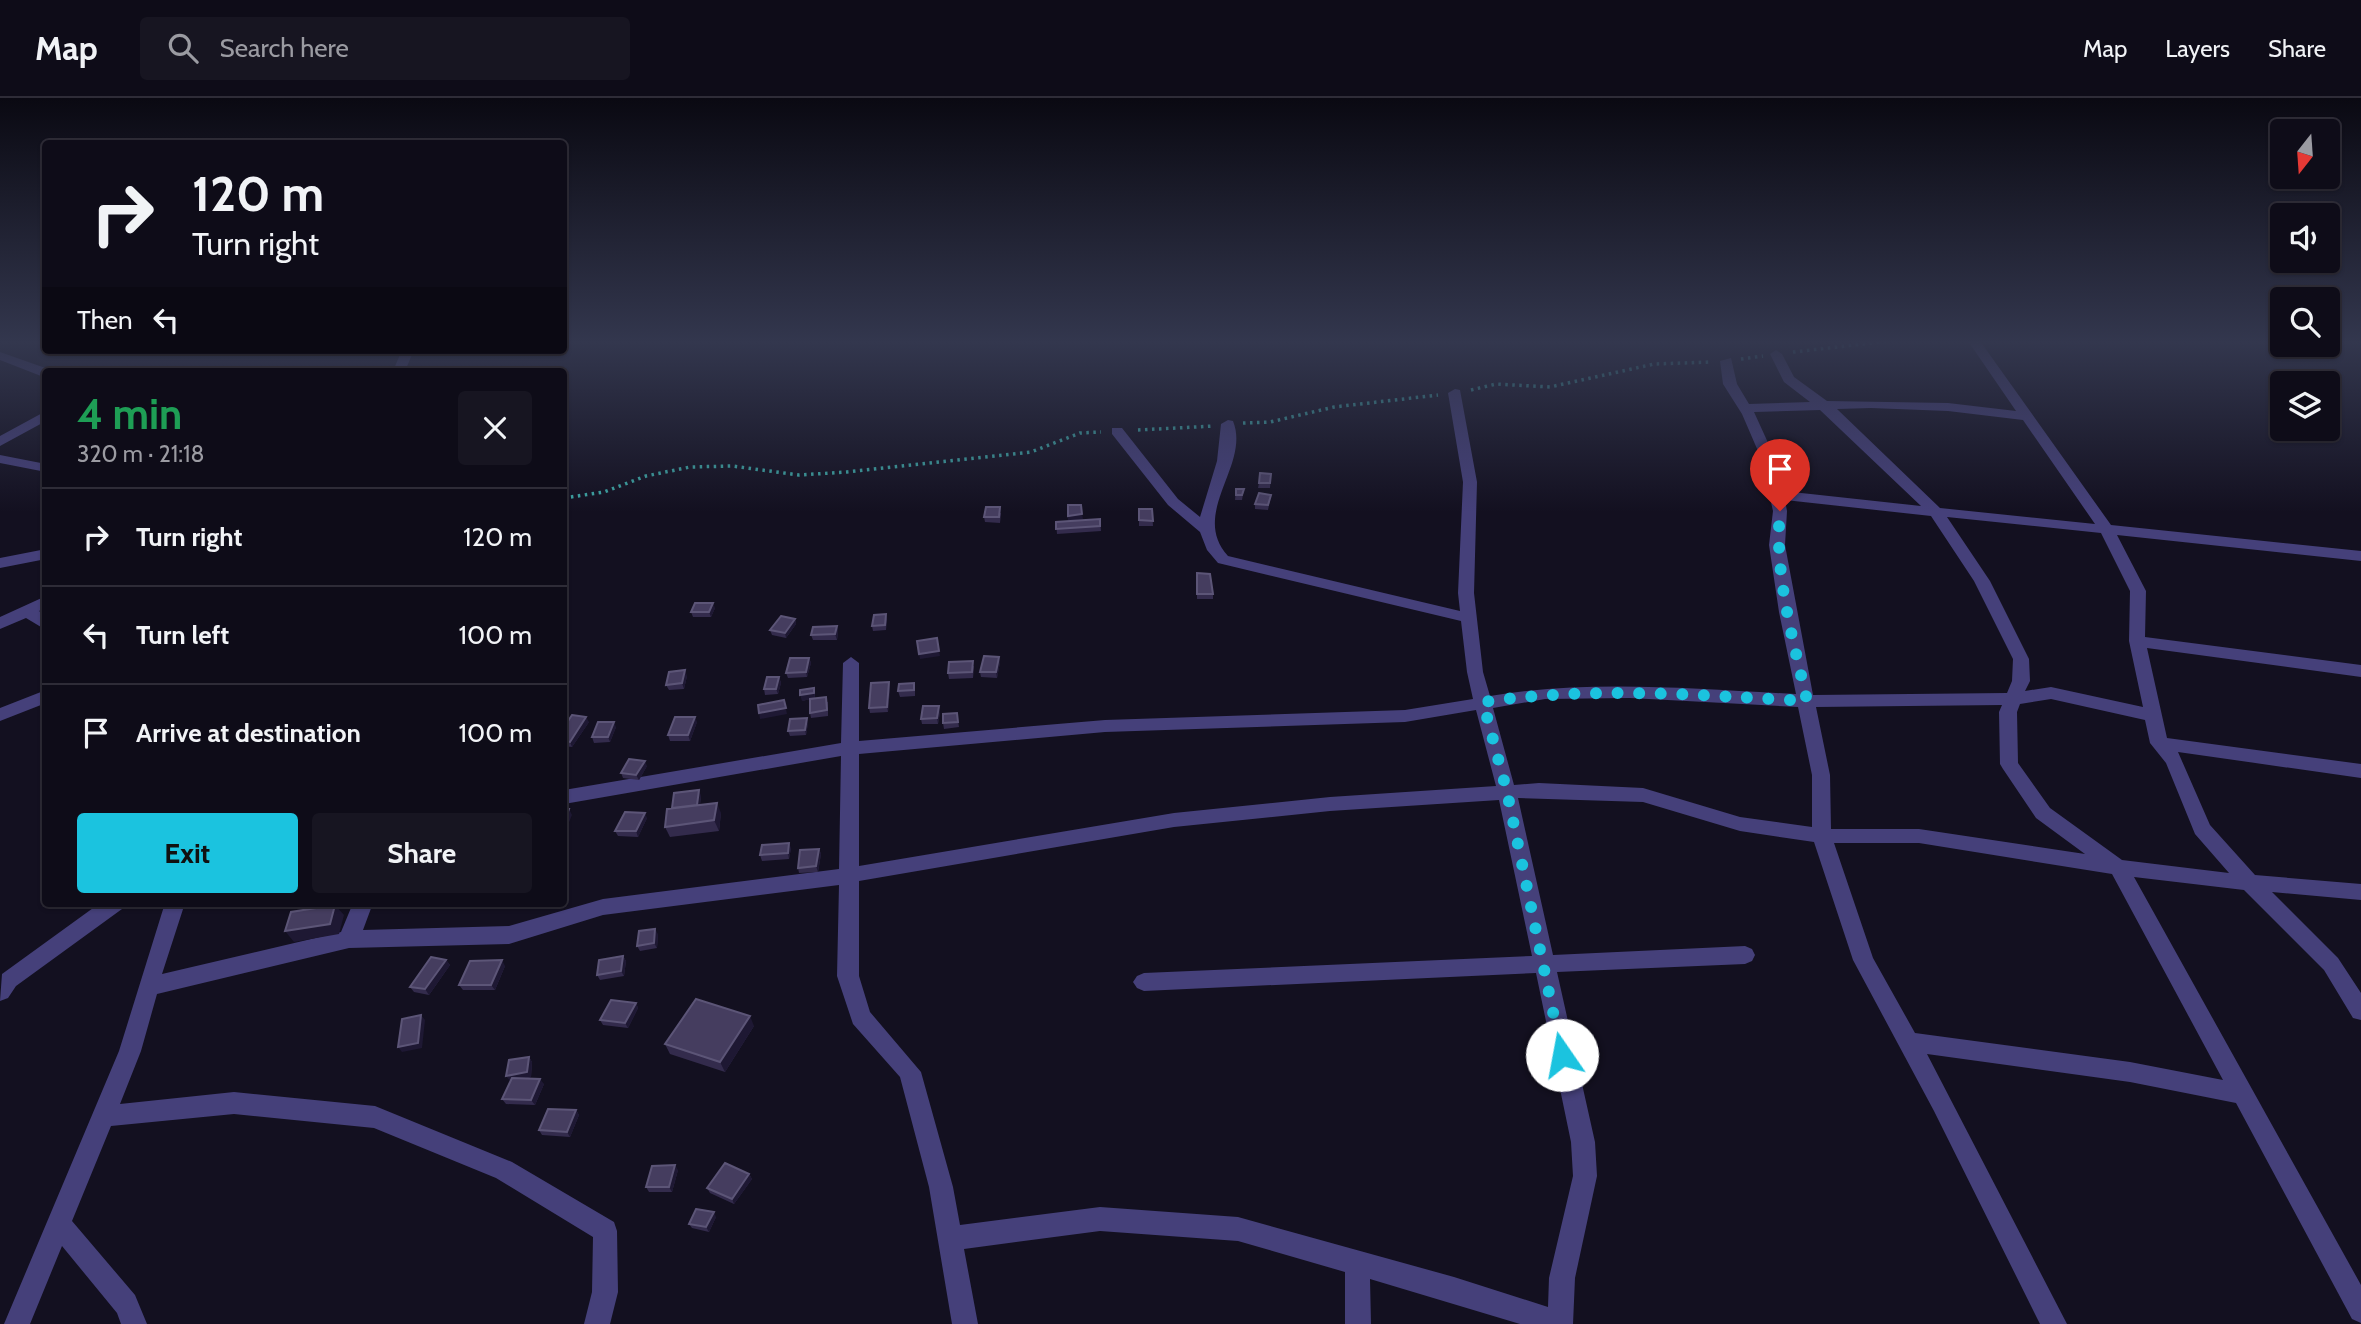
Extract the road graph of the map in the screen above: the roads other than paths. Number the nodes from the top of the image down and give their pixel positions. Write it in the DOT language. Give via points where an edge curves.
graph roads {
  1 [pos="1456,398"];
  2 [pos="1739,398"];
  3 [pos="1814,398"];
  4 [pos="2014,398"];
  5 [pos="1823,405"];
  6 [pos="1745,408"];
  7 [pos="2027,416"];
  8 [pos="42,417"];
  9 [pos="1228,424"];
  10 [pos="1116,431"];
  11 [pos="0,442"];
  12 [pos="0,459"];
  13 [pos="42,467"];
  14 [pos="1776,495"];
  15 [pos="1935,511"];
  16 [pos="2105,527"];
  17 [pos="1205,529"];
  18 [pos="42,555"];
  19 [pos="2361,556"];
  20 [pos="0,563"];
  21 [pos="42,604"];
  22 [pos="29,612"];
  23 [pos="1469,618"];
  24 [pos="42,622"];
  25 [pos="0,624"];
  26 [pos="2137,641"];
  27 [pos="851,663"];
  28 [pos="2361,671"];
  29 [pos="42,698"];
  30 [pos="2014,699"];
  31 [pos="1807,701"];
  32 [pos="1483,702"];
  33 [pos="0,715"];
  34 [pos="2155,716"];
  35 [pos="2159,743"];
  36 [pos="852,748"];
  37 [pos="2361,771"];
  38 [pos="1507,792"];
  39 [pos="567,796"];
  40 [pos="1822,835"];
  41 [pos="2119,868"];
  42 [pos="849,875"];
  43 [pos="2249,882"];
  44 [pos="2361,892"];
  45 [pos="109,907"];
  46 [pos="174,907"];
  47 [pos="361,907"];
  48 [pos="349,939"];
  49 [pos="1745,955"];
  50 [pos="1542,964"];
  51 [pos="1144,982"];
  52 [pos="148,987"];
  53 [pos="0,992"];
  54 [pos="2361,1011"];
  55 [pos="1908,1042"];
  56 [pos="2243,1094"];
  57 [pos="104,1116"];
  58 [pos="59,1224"];
  59 [pos="950,1239"];
  60 [pos="1357,1263"];
  61 [pos="2361,1310"];
  62 [pos="18,1324"];
  63 [pos="134,1324"];
  64 [pos="597,1324"];
  65 [pos="965,1324"];
  66 [pos="1358,1324"];
  67 [pos="1560,1324"];
  68 [pos="2054,1324"];
  1 -- 23 [label="street" via="1470,482"];
  2 -- 6 [label="street"];
  3 -- 5 [label="street"];
  4 -- 7 [label="street"];
  5 -- 6 [label="street"];
  5 -- 7 [label="street" via="1948,407"];
  5 -- 15 [label="street"];
  6 -- 14 [label="street" via="1768,458"];
  7 -- 16 [label="street"];
  8 -- 11 [label="street"];
  9 -- 17 [label="street" via="1228,448"];
  10 -- 17 [label="street" via="1173,502"];
  12 -- 13 [label="street"];
  14 -- 15 [label="street"];
  14 -- 31 [label="street" via="1780,511 1777,545 1787,612"];
  15 -- 16 [label="street"];
  15 -- 30 [label="street" via="1982,581 2021,659 2021,681"];
  16 -- 19 [label="street"];
  16 -- 26 [label="street" via="2138,591"];
  17 -- 23 [label="street" via="1209,543 1223,560"];
  18 -- 20 [label="street"];
  21 -- 22 [label="street"];
  22 -- 24 [label="street"];
  22 -- 25 [label="street"];
  23 -- 32 [label="street"];
  26 -- 28 [label="street"];
  26 -- 34 [label="street"];
  27 -- 36 [label="street"];
  29 -- 33 [label="street"];
  30 -- 31 [label="street"];
  30 -- 34 [label="street" via="2051,693"];
  30 -- 41 [label="street" via="2008,712 2009,764 2043,813"];
  31 -- 32 [label="street" via="1630,692 1545,693"];
  31 -- 40 [label="street" via="1821,775"];
  32 -- 36 [label="street" via="1405,716 1105,726"];
  32 -- 38 [label="street"];
  34 -- 35 [label="street"];
  35 -- 37 [label="street"];
  35 -- 43 [label="street" via="2174,760 2202,829"];
  36 -- 39 [label="street"];
  36 -- 42 [label="street"];
  38 -- 40 [label="street" via="1643,795 1740,824"];
  38 -- 42 [label="street" via="1174,820"];
  38 -- 50 [label="street"];
  40 -- 41 [label="street" via="1919,836"];
  40 -- 55 [label="street" via="1863,960"];
  41 -- 43 [label="street"];
  41 -- 56 [label="street"];
  42 -- 48 [label="street" via="603,907 509,935"];
  42 -- 59 [label="street" via="848,976 862,1017 911,1072 942,1187"];
  43 -- 44 [label="street"];
  43 -- 54 [label="street" via="2331,964"];
  45 -- 53 [label="street" via="9,980"];
  46 -- 52 [label="street"];
  47 -- 48 [label="street"];
  48 -- 52 [label="street"];
  49 -- 50 [label="street"];
  50 -- 51 [label="street"];
  50 -- 67 [label="street" via="1583,1142 1585,1176 1562,1278"];
  52 -- 57 [label="street" via="130,1051"];
  55 -- 56 [label="street" via="2130,1072"];
  55 -- 68 [label="street"];
  56 -- 61 [label="street"];
  57 -- 58 [label="street"];
  57 -- 64 [label="street" via="234,1103 375,1117 504,1170 605,1231 605,1292"];
  58 -- 62 [label="street"];
  58 -- 63 [label="street" via="126,1304"];
  59 -- 60 [label="street" via="1100,1219 1238,1229"];
  59 -- 65 [label="street"];
  60 -- 66 [label="street"];
  60 -- 67 [label="street"];
}
